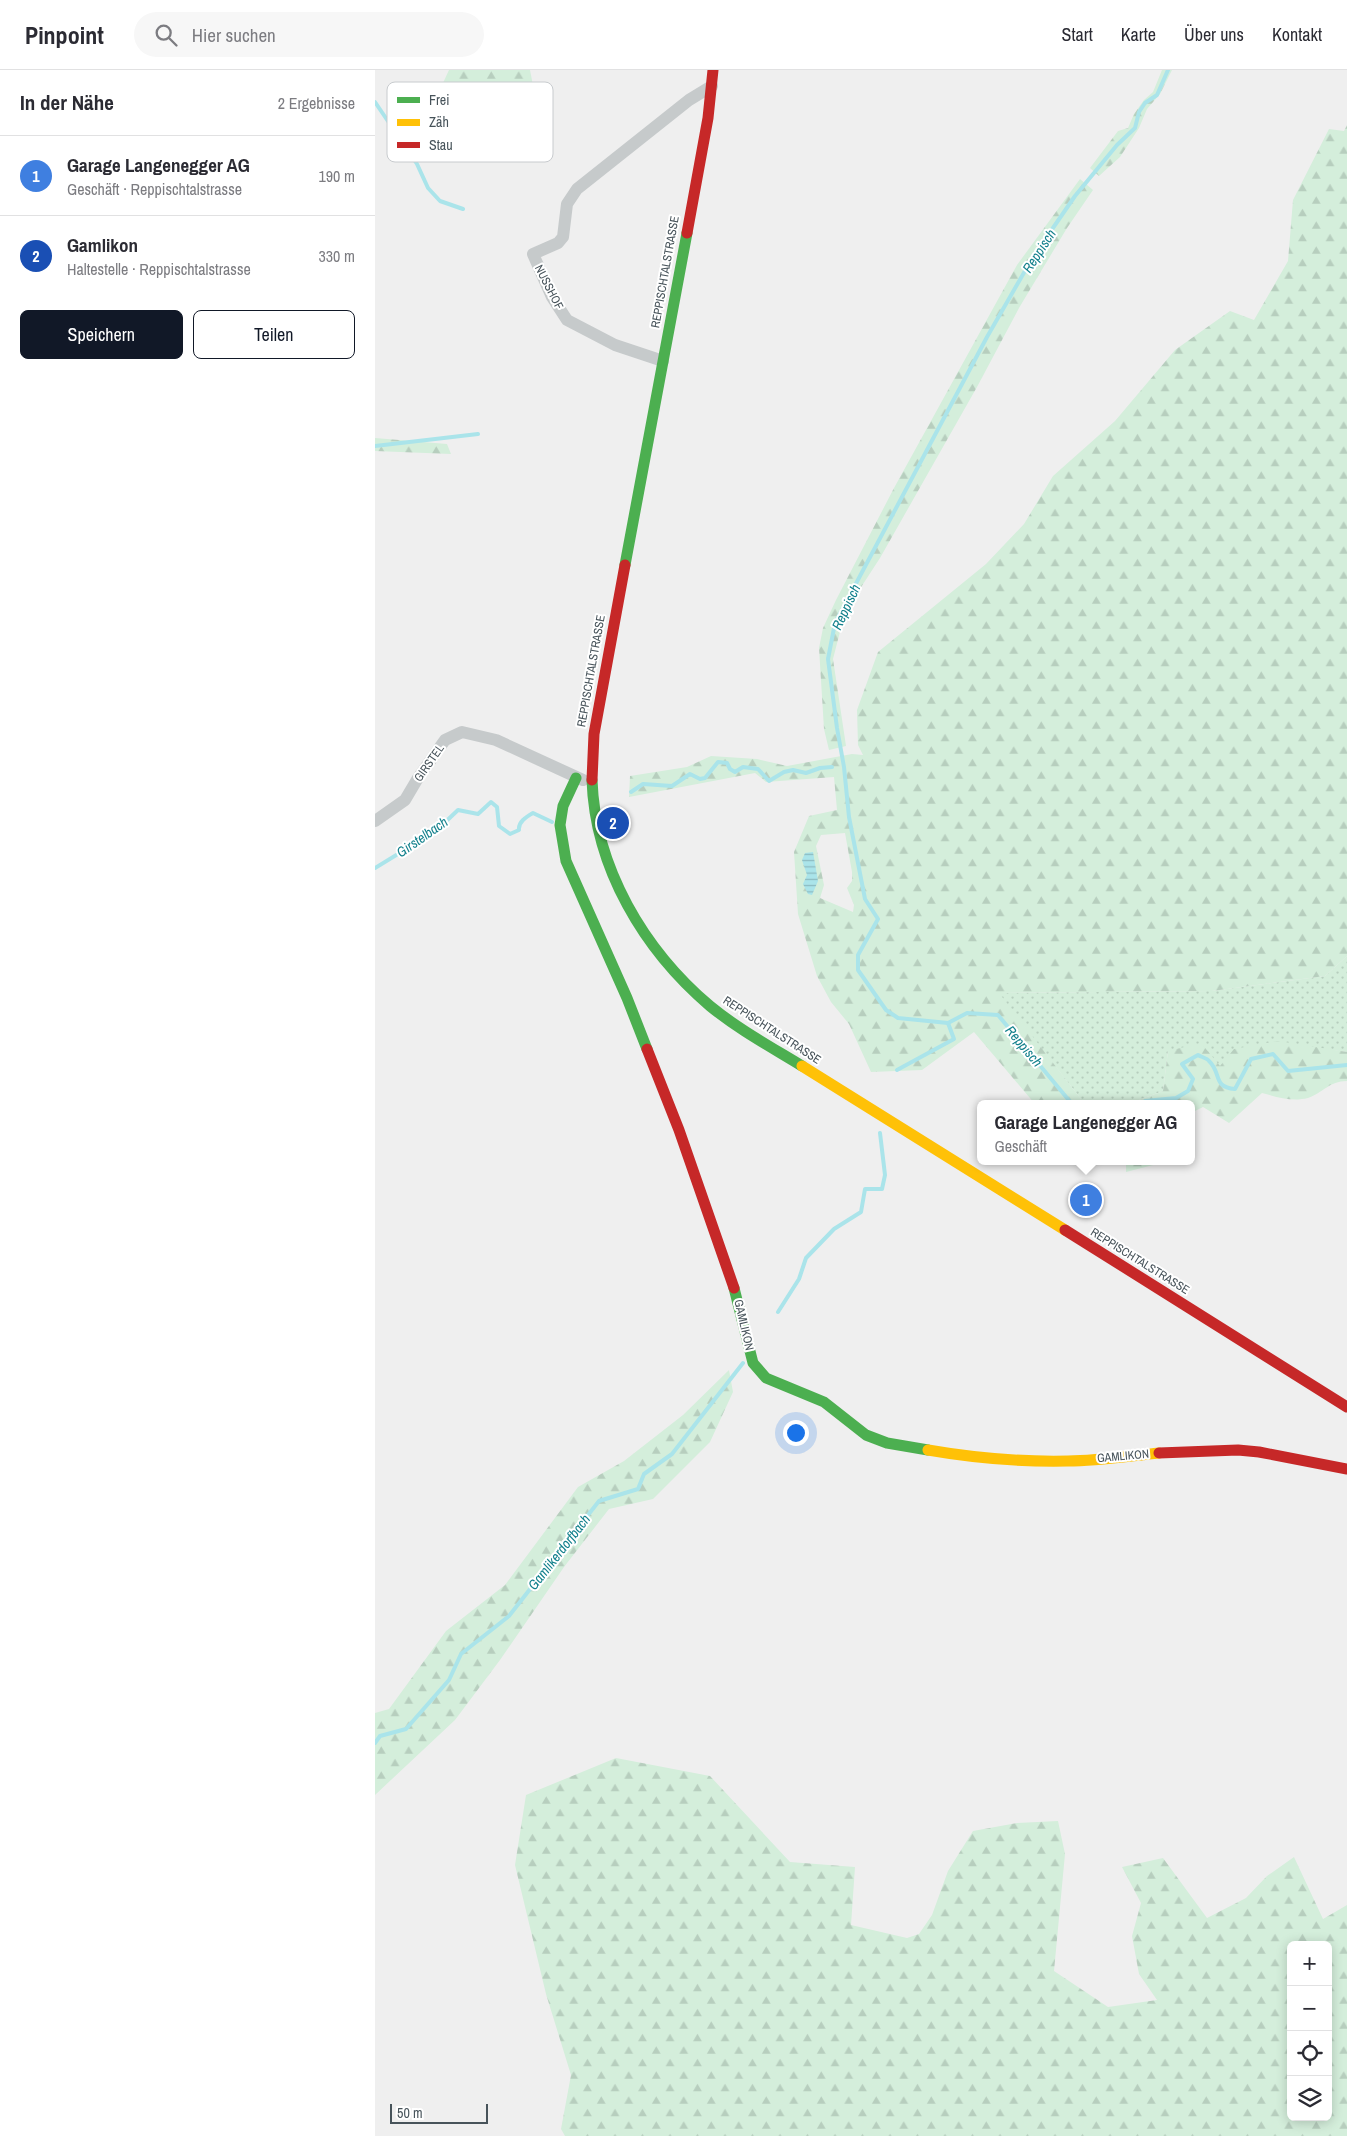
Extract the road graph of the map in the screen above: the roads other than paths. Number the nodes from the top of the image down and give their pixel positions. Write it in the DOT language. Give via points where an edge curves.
graph roads {
  1 [pos="713,70"];
  2 [pos="712,86"];
  3 [pos="663,361"];
  4 [pos="576,778"];
  5 [pos="592,784"];
  6 [pos="375,821"];
  7 [pos="1347,1407"];
  8 [pos="1347,1469"];
  1 -- 2 [label="main road, REPPISCHTALSTRASSE"];
  2 -- 3 [label="main road, REPPISCHTALSTRASSE"];
  2 -- 3 [label="street, NUSSHOF" via="689,100 577,189 567,204 563,237 558,243 533,254 552,297 567,320 615,345"];
  3 -- 5 [label="main road, REPPISCHTALSTRASSE" via="600,695"];
  4 -- 5 [label="street"];
  4 -- 6 [label="street, GIRSTEL" via="496,740 462,732 445,740 405,800"];
  4 -- 8 [label="main road, GAMLIKON" via="563,806 559,825 566,861 627,998 679,1130 739,1302 753,1363 766,1378 824,1402 867,1435 887,1443 955,1455 1070,1461 1169,1452 1238,1450"];
  5 -- 7 [label="main road, REPPISCHTALSTRASSE" via="605,852 624,900 657,950 679,977 710,1006"];
}
